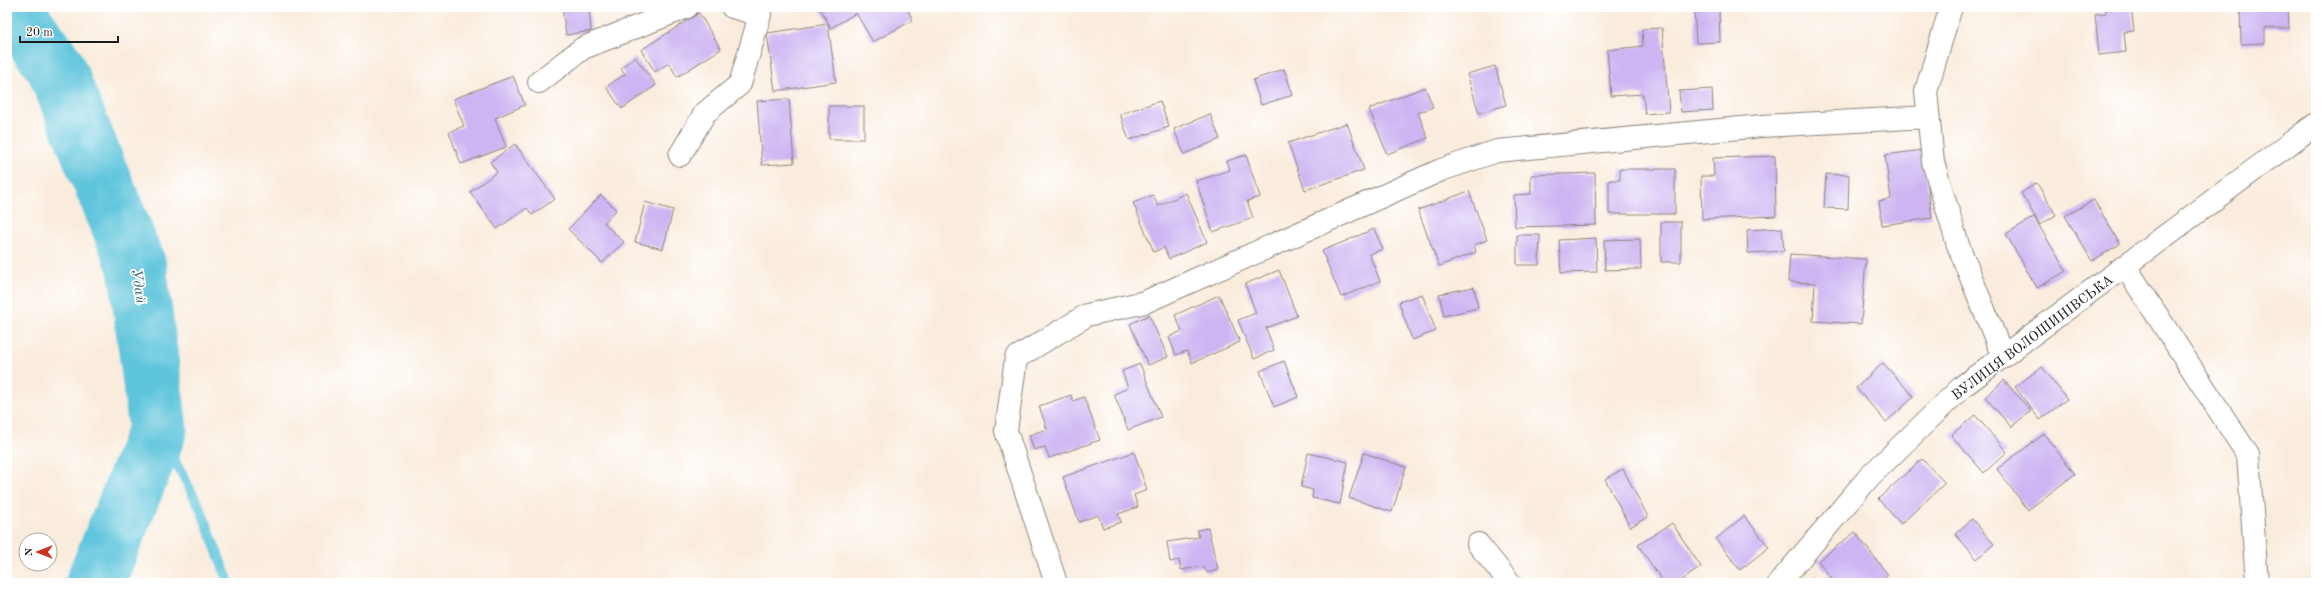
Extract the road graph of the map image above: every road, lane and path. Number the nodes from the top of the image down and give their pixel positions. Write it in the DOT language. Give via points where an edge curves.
graph roads {
  1 [pos="687,7"];
  2 [pos="732,7"];
  3 [pos="1951,7"];
  4 [pos="767,11"];
  5 [pos="539,82"];
  6 [pos="1928,117"];
  7 [pos="2316,124"];
  8 [pos="680,155"];
  9 [pos="2125,266"];
  10 [pos="2003,357"];
  11 [pos="1478,544"];
  12 [pos="1056,583"];
  13 [pos="1510,583"];
  14 [pos="1779,583"];
  15 [pos="2256,583"];
  1 -- 5 [label="street" via="583,48"];
  2 -- 4 [label="street"];
  3 -- 6 [label="street" via="1926,91"];
  4 -- 8 [label="street" via="740,84 705,114"];
  6 -- 10 [label="street" via="1933,162 1958,245"];
  6 -- 12 [label="street" via="1762,126 1497,150 1441,170 1145,302 1087,315 1016,358 1006,431"];
  7 -- 9 [label="street, ВУЛИЦЯ ВОЛОШИНІВСЬКА"];
  9 -- 10 [label="street, ВУЛИЦЯ ВОЛОШИНІВСЬКА"];
  9 -- 15 [label="street" via="2248,455"];
  10 -- 14 [label="street, ВУЛИЦЯ ВОЛОШИНІВСЬКА" via="1963,386 1870,476"];
  11 -- 13 [label="street"];
}
